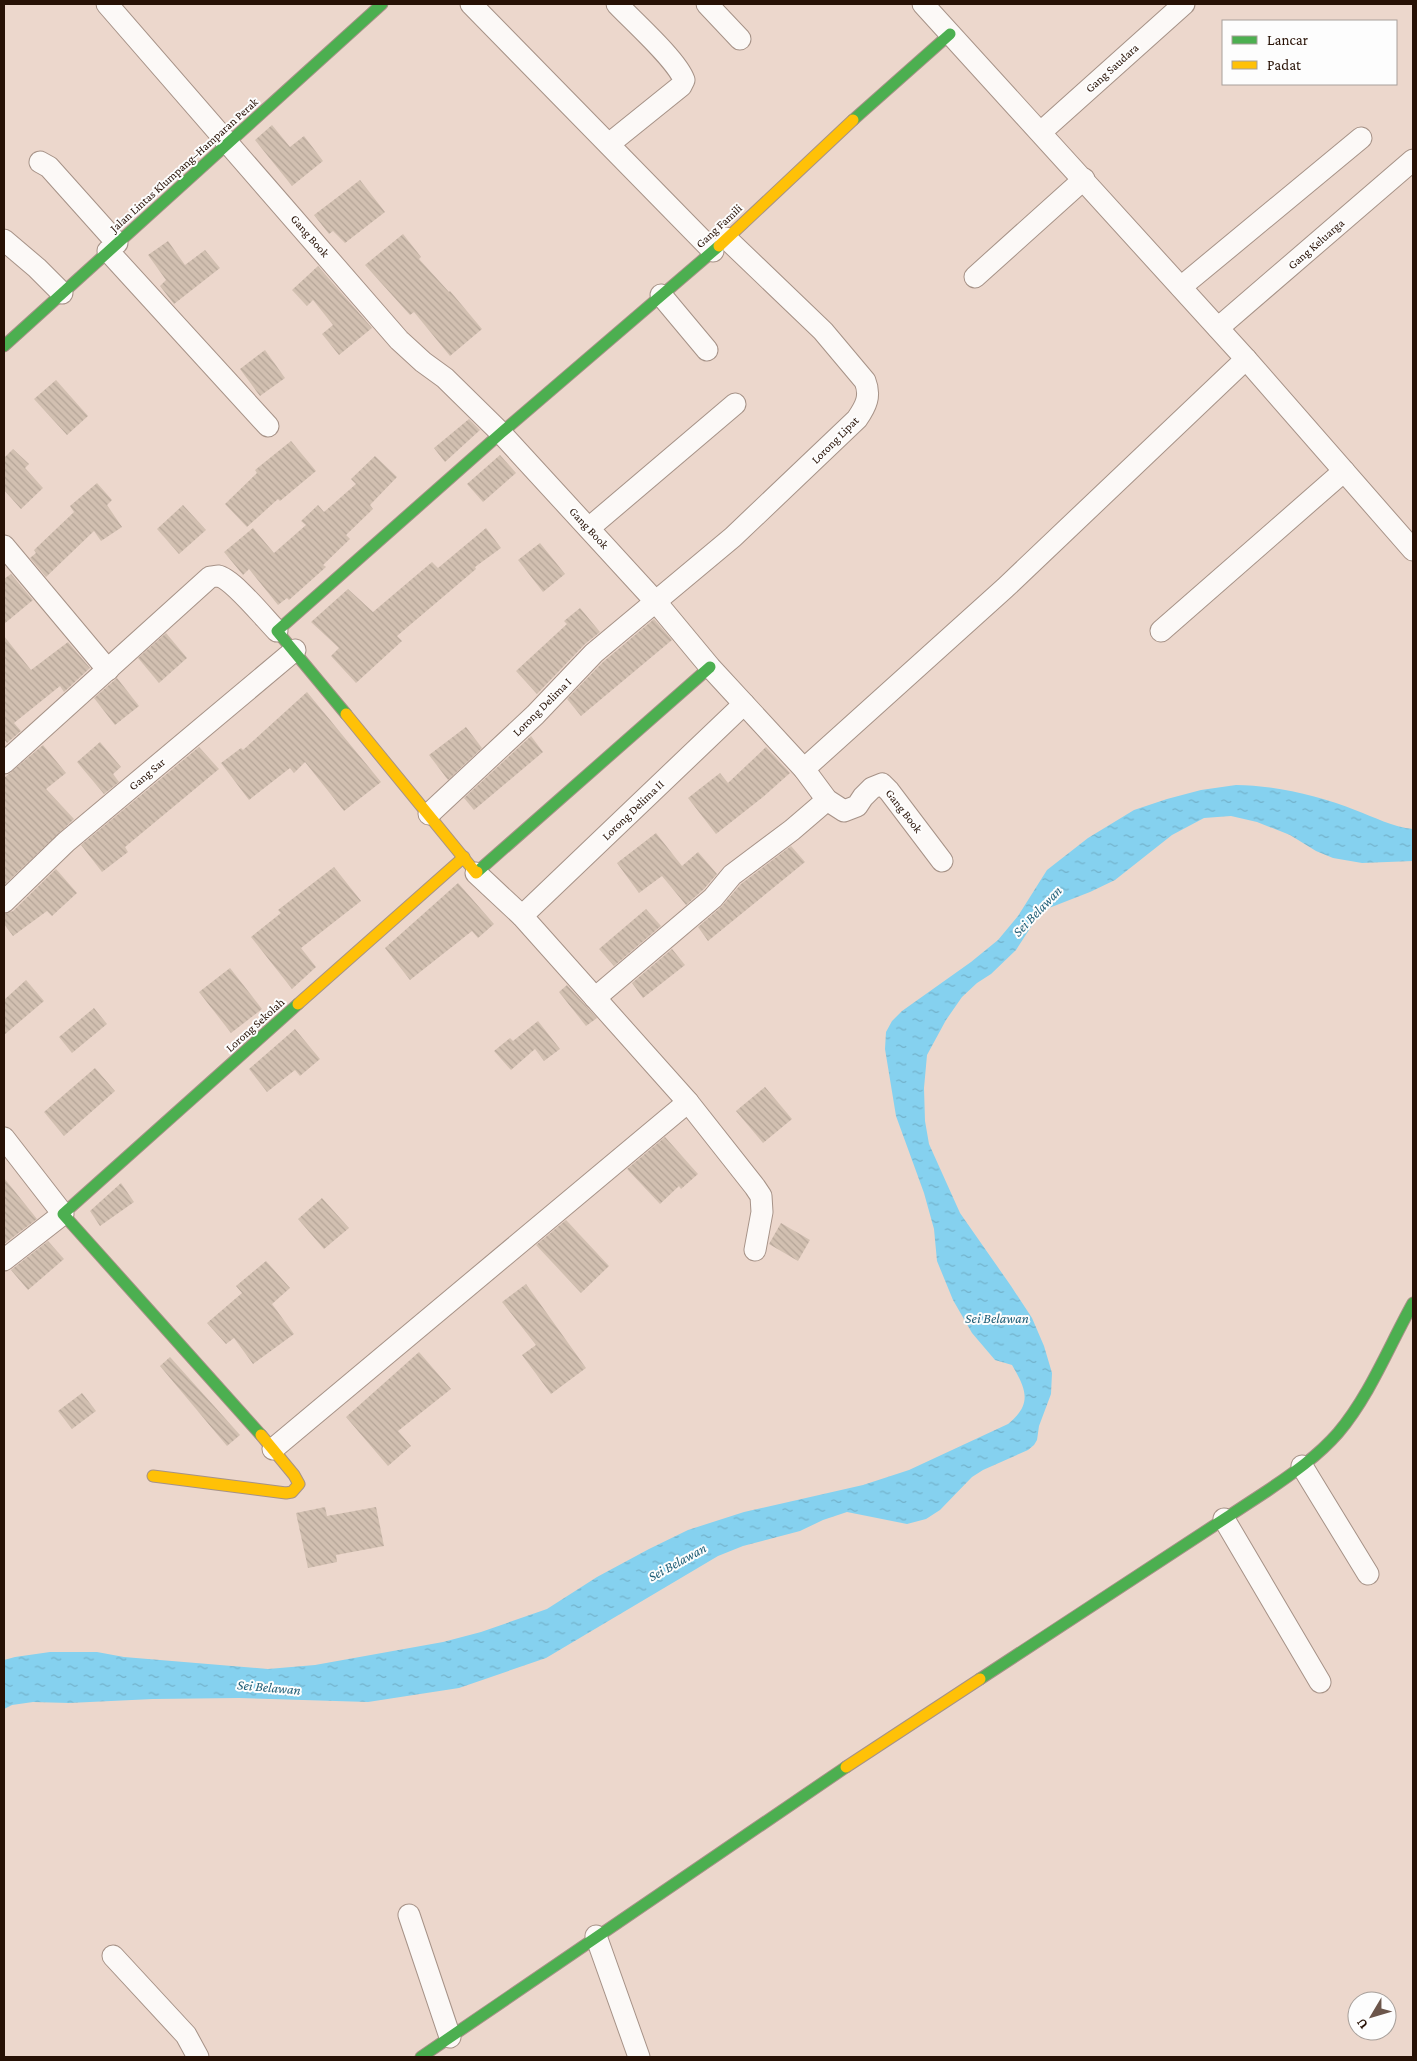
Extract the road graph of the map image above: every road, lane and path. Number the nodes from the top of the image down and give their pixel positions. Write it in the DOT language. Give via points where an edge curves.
graph roads {
  1 [pos="107,4"];
  2 [pos="382,4"];
  3 [pos="471,4"];
  4 [pos="617,4"];
  5 [pos="707,4"];
  6 [pos="923,4"];
  7 [pos="1184,4"];
  8 [pos="950,34"];
  9 [pos="740,39"];
  10 [pos="1041,132"];
  11 [pos="1360,138"];
  12 [pos="230,143"];
  13 [pos="609,144"];
  14 [pos="1413,160"];
  15 [pos="40,162"];
  16 [pos="1084,179"];
  17 [pos="4,240"];
  18 [pos="720,244"];
  19 [pos="113,247"];
  20 [pos="975,277"];
  21 [pos="1181,287"];
  22 [pos="62,293"];
  23 [pos="661,295"];
  24 [pos="1218,328"];
  25 [pos="4,346"];
  26 [pos="707,350"];
  27 [pos="1246,358"];
  28 [pos="734,404"];
  29 [pos="268,426"];
  30 [pos="501,433"];
  31 [pos="1344,471"];
  32 [pos="588,528"];
  33 [pos="4,546"];
  34 [pos="1413,550"];
  35 [pos="656,602"];
  36 [pos="1161,631"];
  37 [pos="277,632"];
  38 [pos="295,650"];
  39 [pos="710,667"];
  40 [pos="108,670"];
  41 [pos="744,704"];
  42 [pos="4,763"];
  43 [pos="804,769"];
  44 [pos="827,800"];
  45 [pos="428,814"];
  46 [pos="942,861"];
  47 [pos="470,865"];
  48 [pos="4,902"];
  49 [pos="522,916"];
  50 [pos="595,998"];
  51 [pos="688,1102"];
  52 [pos="4,1138"];
  53 [pos="63,1214"];
  54 [pos="754,1250"];
  55 [pos="4,1260"];
  56 [pos="1413,1303"];
  57 [pos="273,1449"];
  58 [pos="1302,1466"];
  59 [pos="153,1476"];
  60 [pos="1224,1519"];
  61 [pos="1368,1574"];
  62 [pos="1320,1682"];
  63 [pos="409,1915"];
  64 [pos="596,1936"];
  65 [pos="113,1956"];
  66 [pos="450,2037"];
  67 [pos="198,2057"];
  68 [pos="421,2057"];
  69 [pos="639,2057"];
  1 -- 12 [label="street, Gang Book"];
  2 -- 12 [label="street, Jalan Lintas Klumpang–Hamparan Perak"];
  3 -- 13 [label="street"];
  4 -- 13 [label="street" via="673,62 684,80 682,86"];
  5 -- 9 [label="street"];
  6 -- 8 [label="street"];
  7 -- 10 [label="street, Gang Saudara"];
  8 -- 10 [label="street"];
  8 -- 18 [label="street, Gang Famili"];
  10 -- 16 [label="street"];
  11 -- 21 [label="street"];
  12 -- 19 [label="street, Jalan Lintas Klumpang–Hamparan Perak"];
  12 -- 30 [label="street, Gang Book" via="399,340 445,378"];
  13 -- 18 [label="street"];
  14 -- 24 [label="street, Gang Keluarga"];
  15 -- 19 [label="street" via="49,167"];
  16 -- 20 [label="street"];
  16 -- 21 [label="street"];
  17 -- 22 [label="street"];
  18 -- 23 [label="street, Gang Famili"];
  18 -- 35 [label="street, Lorong Lipat" via="823,332 865,382 867,405 733,537"];
  19 -- 22 [label="street, Jalan Lintas Klumpang–Hamparan Perak"];
  19 -- 29 [label="street"];
  21 -- 24 [label="street"];
  22 -- 25 [label="street, Jalan Lintas Klumpang–Hamparan Perak"];
  23 -- 26 [label="street"];
  23 -- 30 [label="street, Gang Famili"];
  24 -- 27 [label="street"];
  27 -- 31 [label="street"];
  27 -- 43 [label="street" via="1005,588"];
  28 -- 32 [label="street"];
  30 -- 32 [label="street, Gang Book"];
  30 -- 37 [label="street, Gang Famili"];
  31 -- 34 [label="street"];
  31 -- 36 [label="street"];
  32 -- 35 [label="street, Gang Book"];
  33 -- 40 [label="street"];
  35 -- 39 [label="street, Gang Book"];
  35 -- 45 [label="street, Lorong Delima I" via="594,653 535,715"];
  37 -- 38 [label="street"];
  37 -- 40 [label="street" via="239,590 225,579 210,577"];
  38 -- 45 [label="street"];
  38 -- 48 [label="street, Gang Sar" via="66,842"];
  39 -- 41 [label="street, Gang Book"];
  39 -- 47 [label="street, Lorong Sekolah"];
  40 -- 42 [label="street"];
  41 -- 43 [label="street, Gang Book"];
  41 -- 49 [label="street, Lorong Delima II"];
  43 -- 44 [label="street, Gang Book"];
  44 -- 46 [label="street, Gang Book" via="844,811 858,806 872,788 882,784"];
  44 -- 50 [label="street" via="732,876 713,898"];
  45 -- 47 [label="street"];
  47 -- 49 [label="street"];
  47 -- 53 [label="street, Lorong Sekolah"];
  49 -- 50 [label="street"];
  50 -- 51 [label="street"];
  51 -- 54 [label="street" via="762,1196"];
  51 -- 57 [label="street"];
  52 -- 53 [label="street"];
  53 -- 55 [label="street"];
  53 -- 57 [label="street"];
  56 -- 58 [label="street" via="1350,1416 1338,1433"];
  57 -- 59 [label="street" via="298,1482 292,1492"];
  58 -- 60 [label="street"];
  58 -- 61 [label="street"];
  60 -- 62 [label="street"];
  60 -- 64 [label="street"];
  63 -- 66 [label="street"];
  64 -- 66 [label="street"];
  64 -- 69 [label="street"];
  65 -- 67 [label="street" via="186,2035"];
  66 -- 68 [label="street"];
}
